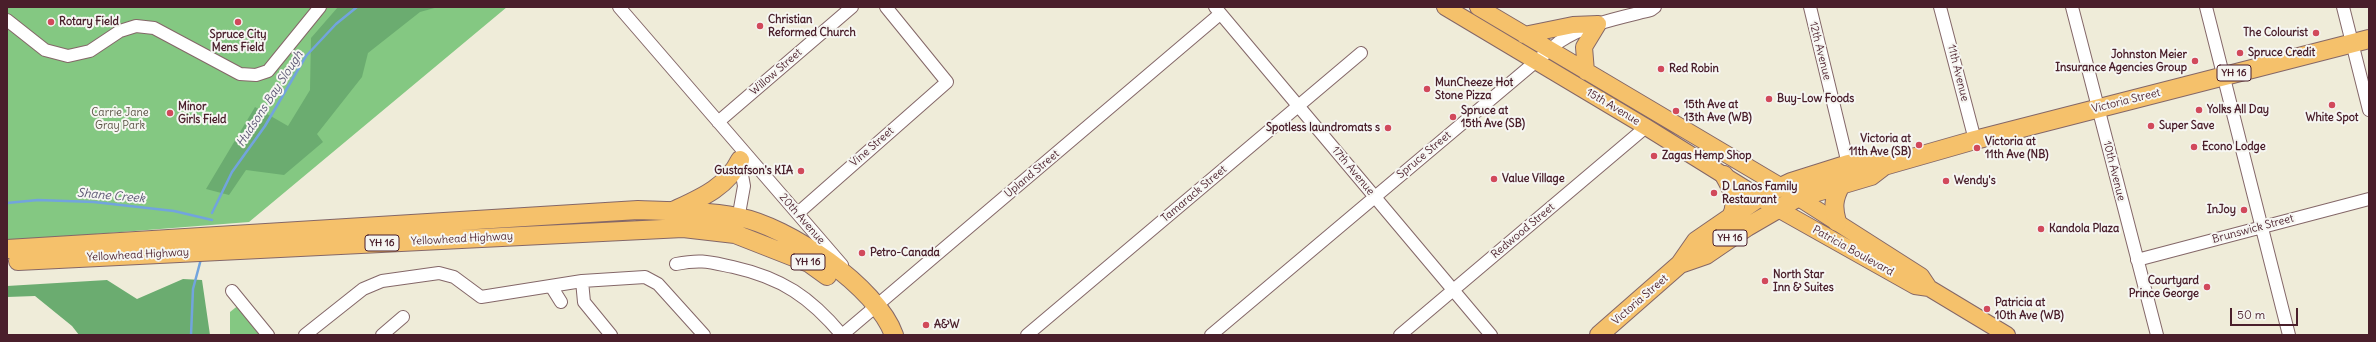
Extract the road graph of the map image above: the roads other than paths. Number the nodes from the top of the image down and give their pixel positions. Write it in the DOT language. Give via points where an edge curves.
graph roads {
  1 [pos="320,7"];
  2 [pos="619,7"];
  3 [pos="852,7"];
  4 [pos="886,7"];
  5 [pos="1445,7"];
  6 [pos="1478,7"];
  7 [pos="1655,7"];
  8 [pos="1810,7"];
  9 [pos="1940,7"];
  10 [pos="2072,7"];
  11 [pos="2206,7"];
  12 [pos="2342,7"];
  13 [pos="1218,10"];
  14 [pos="7,20"];
  15 [pos="1598,24"];
  16 [pos="1524,35"];
  17 [pos="2369,38"];
  18 [pos="2352,43"];
  19 [pos="1550,50"];
  20 [pos="1361,53"];
  21 [pos="1537,62"];
  22 [pos="1586,72"];
  23 [pos="2223,76"];
  24 [pos="1299,106"];
  25 [pos="2098,108"];
  26 [pos="2369,110"];
  27 [pos="718,122"];
  28 [pos="1646,127"];
  29 [pos="1975,140"];
  30 [pos="738,152"];
  31 [pos="1848,164"];
  32 [pos="1884,166"];
  33 [pos="1724,175"];
  34 [pos="1841,185"];
  35 [pos="1780,186"];
  36 [pos="1375,196"];
  37 [pos="1760,197"];
  38 [pos="1797,198"];
  39 [pos="2369,199"];
  40 [pos="1778,209"];
  41 [pos="673,211"];
  42 [pos="798,213"];
  43 [pos="739,217"];
  44 [pos="1731,217"];
  45 [pos="1837,222"];
  46 [pos="2262,227"];
  47 [pos="735,234"];
  48 [pos="7,249"];
  49 [pos="2137,260"];
  50 [pos="7,261"];
  51 [pos="676,264"];
  52 [pos="1680,264"];
  53 [pos="582,281"];
  54 [pos="551,286"];
  55 [pos="1929,288"];
  56 [pos="863,289"];
  57 [pos="1454,290"];
  58 [pos="232,291"];
  59 [pos="561,302"];
  60 [pos="872,310"];
  61 [pos="403,317"];
  62 [pos="268,335"];
  63 [pos="305,335"];
  64 [pos="382,335"];
  65 [pos="611,335"];
  66 [pos="704,335"];
  67 [pos="842,335"];
  68 [pos="893,335"];
  69 [pos="1026,335"];
  70 [pos="1211,335"];
  71 [pos="1400,335"];
  72 [pos="1491,335"];
  73 [pos="1599,335"];
  74 [pos="2007,335"];
  75 [pos="2157,335"];
  76 [pos="2289,335"];
  1 -- 14 [label="street" via="268,71 256,75 240,74 154,28 136,26 120,31 90,52 68,56 45,50"];
  2 -- 27 [label="street, 20th Avenue"];
  3 -- 27 [label="street, Willow Street"];
  4 -- 42 [label="street, Vine Street" via="947,82"];
  5 -- 21 [label="main road, 15th Avenue"];
  6 -- 16 [label="main road, 15th Avenue"];
  7 -- 15 [label="street, Spruce Street"];
  8 -- 31 [label="street, 12th Avenue"];
  9 -- 29 [label="street, 11th Avenue"];
  10 -- 25 [label="street, 10th Avenue"];
  11 -- 23 [label="street"];
  12 -- 18 [label="street"];
  13 -- 24 [label="street, 17th Avenue"];
  13 -- 60 [label="street, Upland Street"];
  15 -- 16 [label="main road" via="1573,25"];
  15 -- 19 [label="street, Spruce Street" via="1572,34"];
  15 -- 22 [label="main road" via="1584,47"];
  16 -- 19 [label="main road, 15th Avenue"];
  17 -- 18 [label="highway, Victoria Street / YH 16"];
  18 -- 23 [label="highway, Victoria Street / YH 16"];
  18 -- 26 [label="street"];
  19 -- 21 [label="street, Spruce Street"];
  19 -- 22 [label="main road, 15th Avenue"];
  20 -- 24 [label="street, Tamarack Street"];
  21 -- 28 [label="main road, 15th Avenue"];
  21 -- 36 [label="street, Spruce Street"];
  22 -- 35 [label="main road, 15th Avenue"];
  23 -- 25 [label="highway, Victoria Street / YH 16"];
  23 -- 46 [label="street"];
  24 -- 36 [label="street, 17th Avenue"];
  24 -- 69 [label="street, Tamarack Street"];
  25 -- 29 [label="highway, Victoria Street / YH 16"];
  25 -- 49 [label="street, 10th Avenue"];
  27 -- 30 [label="street, 20th Avenue"];
  28 -- 33 [label="main road, 15th Avenue"];
  28 -- 57 [label="street, Redwood Street"];
  29 -- 32 [label="highway, Victoria Street / YH 16"];
  30 -- 41 [label="highway" via="734,171 709,195"];
  30 -- 42 [label="street, 20th Avenue"];
  30 -- 43 [label="street" via="744,186"];
  31 -- 32 [label="highway, Victoria Street / YH 16" via="1864,161"];
  31 -- 35 [label="highway, Victoria Street / YH 16"];
  32 -- 34 [label="highway, Victoria Street / YH 16" via="1870,176"];
  33 -- 37 [label="main road, 15th Avenue"];
  33 -- 44 [label="highway" via="1735,199"];
  34 -- 38 [label="highway, Victoria Street / YH 16"];
  34 -- 45 [label="highway" via="1835,195"];
  35 -- 37 [label="highway, Victoria Street / YH 16"];
  35 -- 38 [label="main road, 15th Avenue"];
  36 -- 57 [label="street, 17th Avenue"];
  36 -- 70 [label="street, Spruce Street"];
  37 -- 40 [label="main road, 15th Avenue"];
  37 -- 44 [label="highway, Victoria Street / YH 16"];
  38 -- 40 [label="highway, Victoria Street / YH 16"];
  38 -- 45 [label="main road, Patricia Boulevard"];
  39 -- 46 [label="street, Brunswick Street"];
  40 -- 52 [label="highway, Victoria Street / YH 16" via="1706,255"];
  40 -- 55 [label="main road, Patricia Boulevard" via="1915,286"];
  41 -- 43 [label="highway, Yellowhead Highway / YH 16"];
  41 -- 48 [label="highway, Yellowhead Highway / YH 16" via="638,210"];
  42 -- 56 [label="street, 20th Avenue"];
  43 -- 47 [label="street"];
  43 -- 56 [label="highway, Yellowhead Highway / YH 16" via="770,228 816,252"];
  44 -- 52 [label="highway, Victoria Street / YH 16" via="1696,241"];
  45 -- 55 [label="main road, Patricia Boulevard" via="1921,276"];
  46 -- 49 [label="street, Brunswick Street"];
  46 -- 76 [label="street"];
  47 -- 50 [label="highway, Yellowhead Highway / YH 16" via="683,228"];
  47 -- 60 [label="highway, Yellowhead Highway / YH 16" via="809,263"];
  49 -- 75 [label="street, 10th Avenue"];
  51 -- 67 [label="street, Upland Street" via="699,260 761,273 793,290 822,312"];
  52 -- 73 [label="highway, Victoria Street / YH 16"];
  53 -- 54 [label="street"];
  53 -- 65 [label="street" via="584,302"];
  53 -- 66 [label="street" via="645,277 658,284"];
  54 -- 59 [label="street"];
  54 -- 63 [label="street" via="481,297 454,277 440,273 382,280 363,289"];
  55 -- 74 [label="main road, Patricia Boulevard"];
  56 -- 60 [label="highway, 20th Avenue / YH 16"];
  57 -- 71 [label="street, Redwood Street"];
  57 -- 72 [label="street, 17th Avenue"];
  58 -- 62 [label="street"];
  60 -- 67 [label="street, Upland Street"];
  60 -- 68 [label="highway, 20th Avenue / YH 16" via="889,321"];
  61 -- 64 [label="street"];
}
